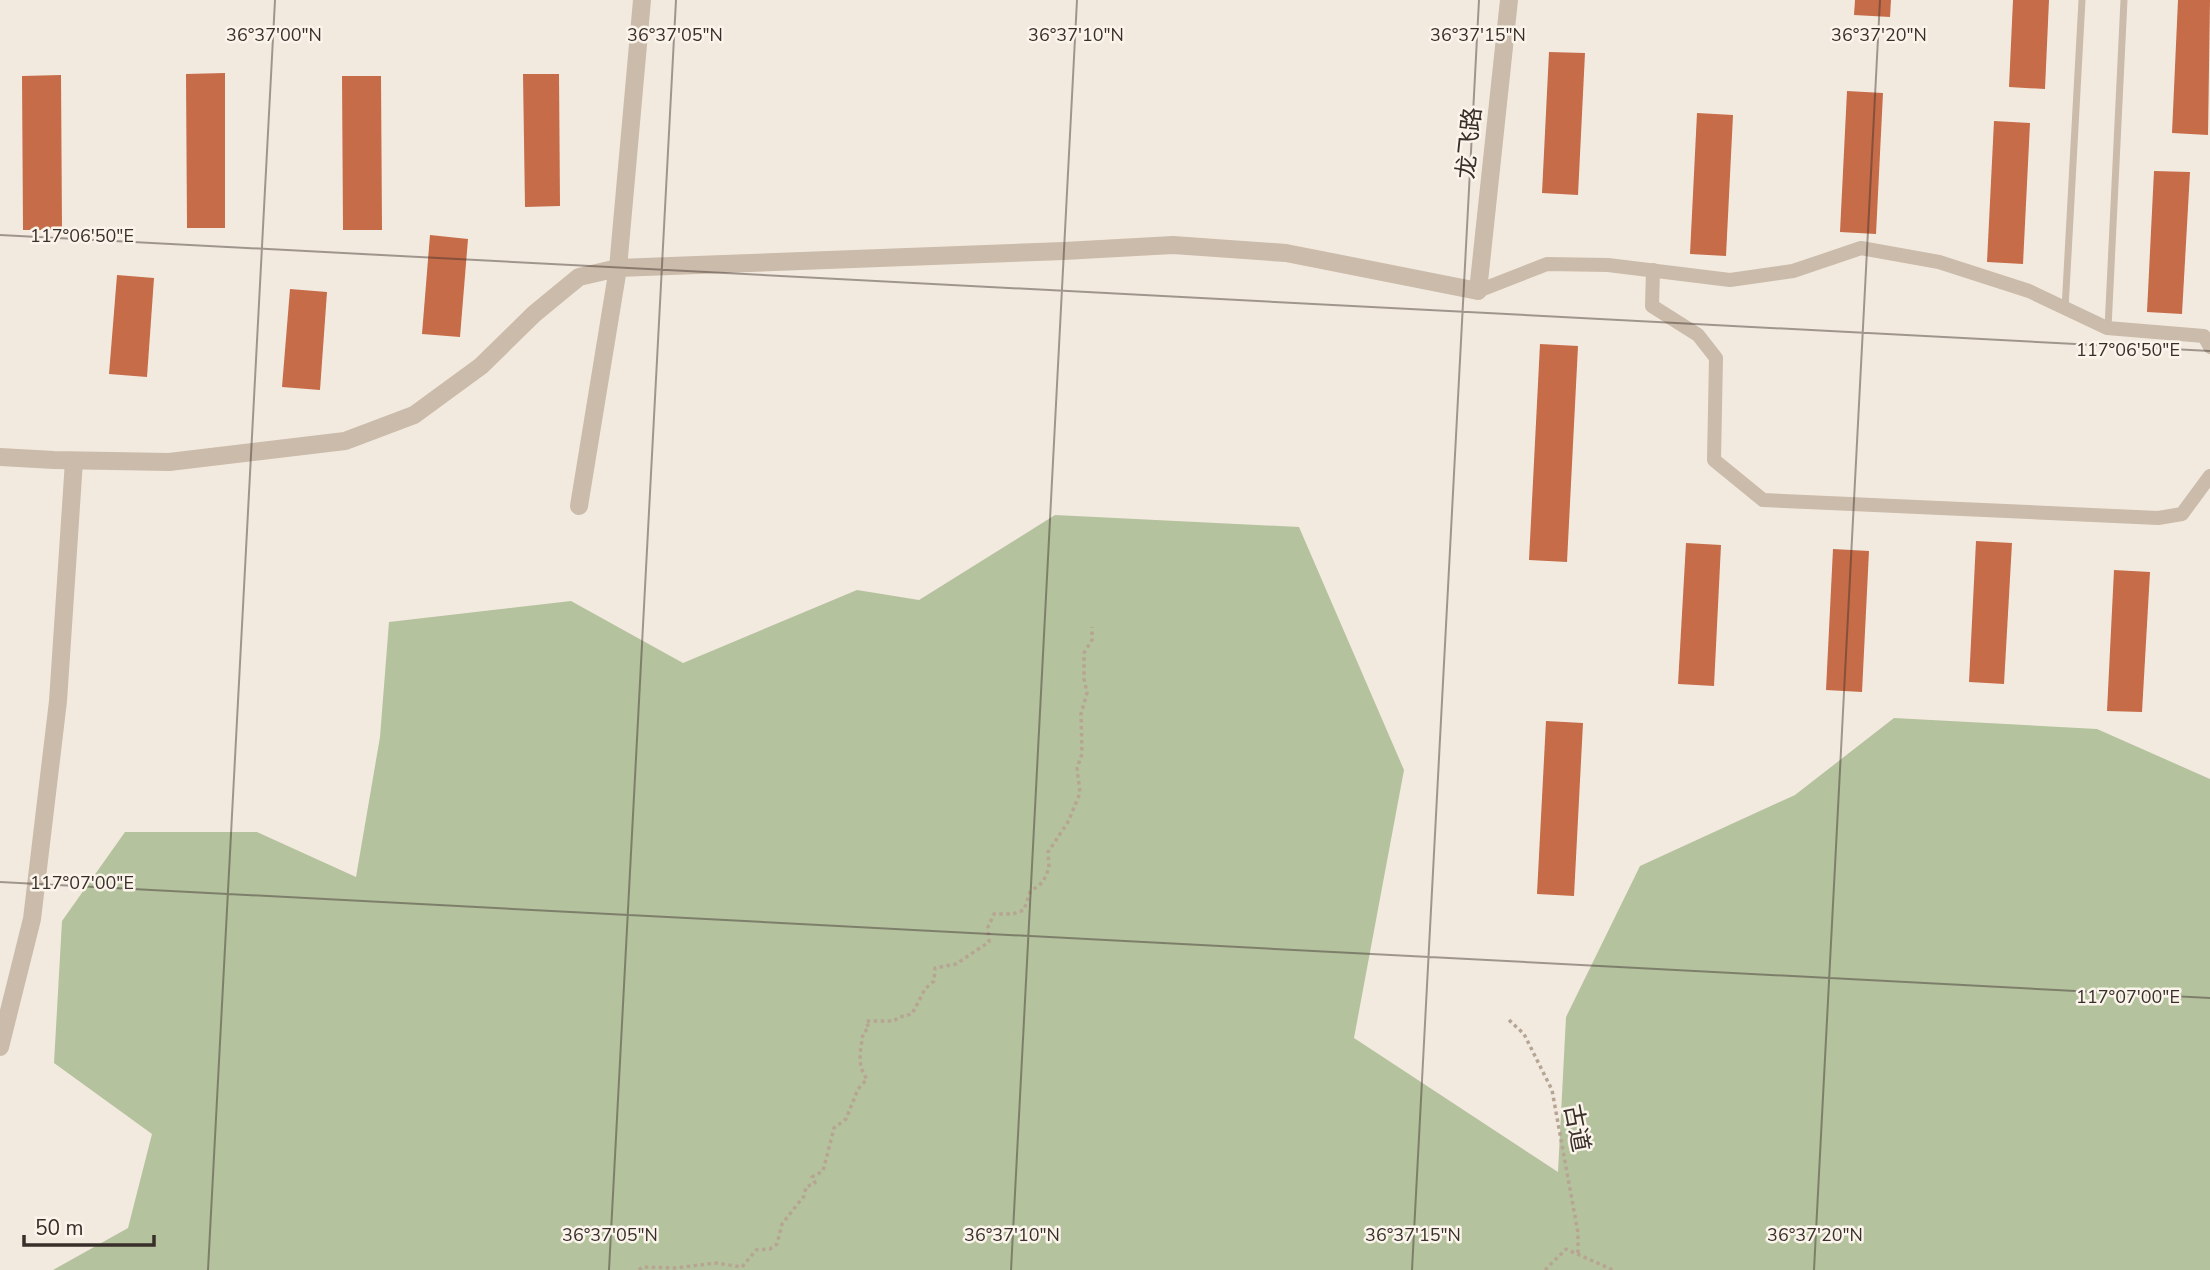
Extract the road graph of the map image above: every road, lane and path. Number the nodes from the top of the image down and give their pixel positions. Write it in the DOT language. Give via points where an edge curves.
graph roads {
  1 [pos="642,0"];
  2 [pos="1509,0"];
  3 [pos="2082,0"];
  4 [pos="2124,0"];
  5 [pos="618,268"];
  6 [pos="1653,270"];
  7 [pos="1478,291"];
  8 [pos="2066,309"];
  9 [pos="2108,328"];
  10 [pos="2210,347"];
  11 [pos="0,457"];
  12 [pos="74,461"];
  13 [pos="2210,476"];
  14 [pos="579,506"];
  15 [pos="1091,627"];
  16 [pos="1509,1020"];
  17 [pos="0,1047"];
  18 [pos="1578,1254"];
  19 [pos="639,1270"];
  20 [pos="1545,1270"];
  21 [pos="1613,1270"];
  1 -- 5 [label="street"];
  2 -- 7 [label="street, 龙飞路"];
  3 -- 8 [label="lane"];
  4 -- 9 [label="lane"];
  5 -- 7 [label="street" via="1173,245 1286,253"];
  5 -- 12 [label="street" via="579,277 481,366 414,415 345,441 169,461"];
  5 -- 14 [label="street"];
  6 -- 7 [label="street" via="1547,264"];
  6 -- 8 [label="street" via="1730,280 1793,271 1861,248 1939,262 2029,291"];
  6 -- 13 [label="street" via="1652,306 1698,335 1716,358 1714,460 1763,500 2158,519 2182,514"];
  8 -- 9 [label="street"];
  9 -- 10 [label="street" via="2204,336"];
  11 -- 12 [label="street"];
  12 -- 17 [label="street" via="58,701 32,919"];
  15 -- 19 [label="path" via="1092,640 1084,653 1087,693 1077,768 1080,793 1048,852 1049,868 1043,882 1030,892 1024,910 994,914 988,927 989,942 956,964 935,968 934,981 912,1014 894,1021 866,1021 869,1028 863,1032 859,1064 867,1079 846,1119 834,1128 823,1171 812,1177 815,1183 806,1187 782,1224 776,1244 756,1250 742,1267 716,1263"];
  16 -- 18 [label="path, 古道" via="1524,1034 1552,1090"];
  18 -- 20 [label="path" via="1566,1249"];
  18 -- 21 [label="path"];
}
